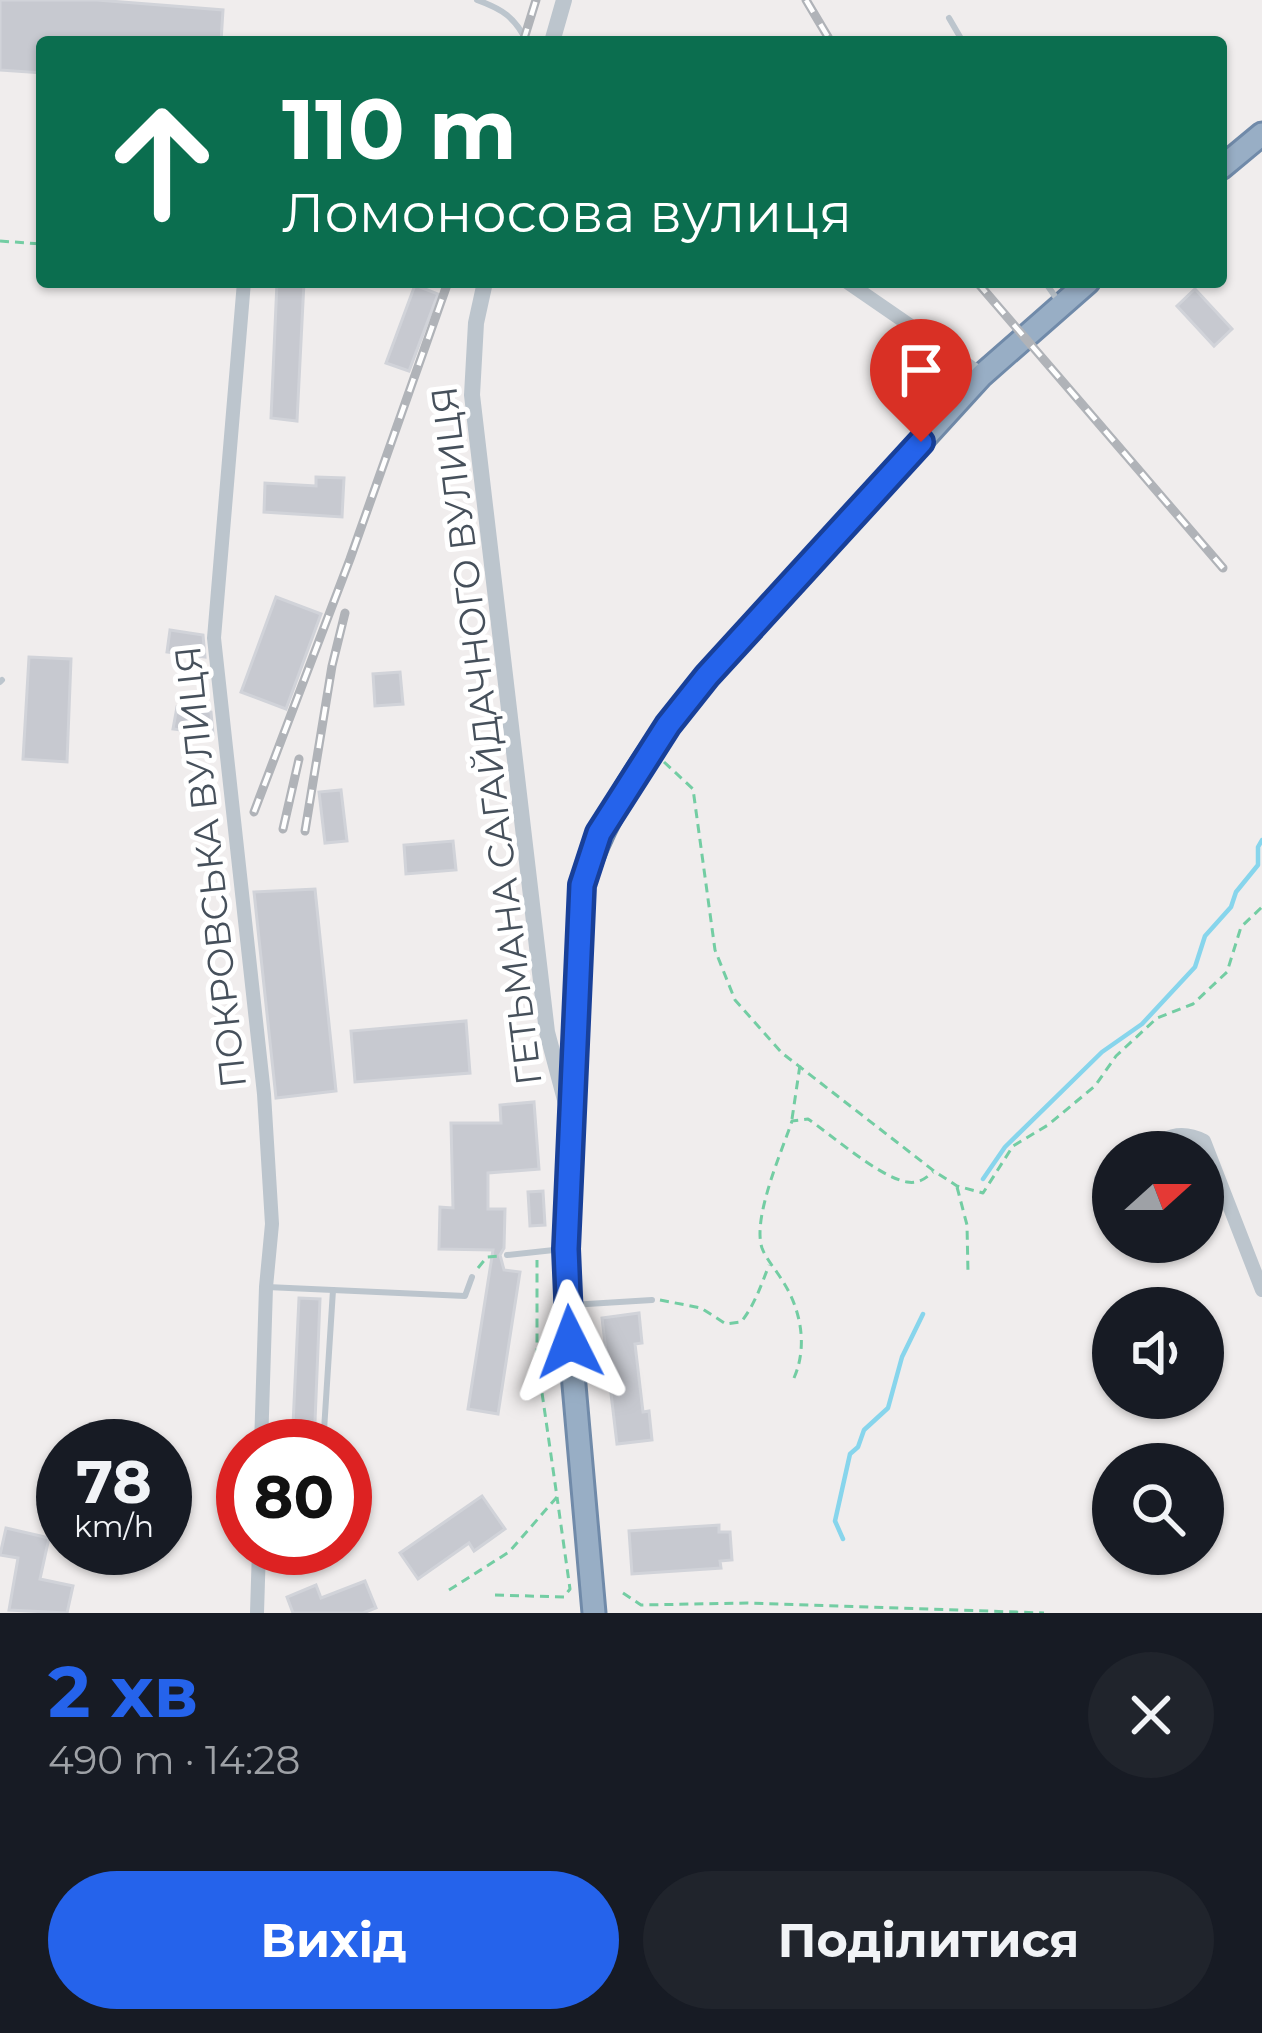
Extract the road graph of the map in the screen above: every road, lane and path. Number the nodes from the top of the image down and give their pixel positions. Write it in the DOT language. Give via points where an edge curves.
graph roads {
  1 [pos="477,0"];
  2 [pos="564,0"];
  3 [pos="949,18"];
  4 [pos="523,36"];
  5 [pos="554,36"];
  6 [pos="960,36"];
  7 [pos="1262,134"];
  8 [pos="1227,163"];
  9 [pos="0,241"];
  10 [pos="36,244"];
  11 [pos="243,288"];
  12 [pos="484,288"];
  13 [pos="856,288"];
  14 [pos="1049,288"];
  15 [pos="1081,288"];
  16 [pos="1061,305"];
  17 [pos="982,375"];
  18 [pos="651,750"];
  19 [pos="1262,907"];
  20 [pos="800,1065"];
  21 [pos="792,1121"];
  22 [pos="571,1122"];
  23 [pos="934,1171"];
  24 [pos="957,1186"];
  25 [pos="1224,1192"];
  26 [pos="566,1249"];
  27 [pos="537,1250"];
  28 [pos="507,1255"];
  29 [pos="488,1257"];
  30 [pos="770,1262"];
  31 [pos="968,1273"];
  32 [pos="472,1277"];
  33 [pos="266,1287"];
  34 [pos="333,1290"];
  35 [pos="1262,1290"];
  36 [pos="652,1300"];
  37 [pos="567,1305"];
  38 [pos="794,1378"];
  39 [pos="262,1419"];
  40 [pos="325,1419"];
  41 [pos="557,1497"];
  42 [pos="258,1575"];
  43 [pos="449,1590"];
  44 [pos="623,1592"];
  45 [pos="495,1595"];
  46 [pos="257,1613"];
  47 [pos="594,1613"];
  48 [pos="1043,1613"];
  1 -- 4 [label="lane" via="504,10"];
  2 -- 5 [label="street"];
  3 -- 6 [label="lane"];
  7 -- 8 [label="highway"];
  9 -- 10 [label="path"];
  11 -- 33 [label="street, ПОКРОВСЬКА ВУЛИЦЯ" via="214,638 264,1094 272,1224"];
  12 -- 22 [label="street, ГЕТЬМАНА САГАЙДАЧНОГО ВУЛИЦЯ" via="472,395 547,1032"];
  13 -- 17 [label="street"];
  14 -- 16 [label="lane"];
  15 -- 16 [label="highway"];
  16 -- 17 [label="highway"];
  17 -- 18 [label="highway" via="707,676"];
  18 -- 20 [label="path" via="692,789 716,950 735,1000"];
  18 -- 22 [label="highway" via="599,833 582,885"];
  19 -- 24 [label="path" via="1241,927 1227,972 1193,1004 1157,1018 1095,1085 1013,1146 983,1193"];
  20 -- 21 [label="path"];
  20 -- 23 [label="path"];
  21 -- 23 [label="path" via="808,1119 909,1183"];
  21 -- 30 [label="path" via="766,1198 760,1245"];
  22 -- 26 [label="highway, ГЕТЬМАНА САГАЙДАЧНОГО ВУЛИЦЯ"];
  23 -- 24 [label="path"];
  24 -- 31 [label="path"];
  25 -- 35 [label="street"];
  26 -- 27 [label="lane"];
  26 -- 37 [label="highway, ГЕТЬМАНА САГАЙДАЧНОГО ВУЛИЦЯ"];
  27 -- 28 [label="lane"];
  27 -- 41 [label="path" via="537,1358"];
  29 -- 32 [label="path"];
  30 -- 36 [label="path" via="741,1322"];
  30 -- 38 [label="path" via="799,1319"];
  32 -- 34 [label="lane" via="465,1296"];
  33 -- 34 [label="lane"];
  33 -- 39 [label="street, ПОКРОВСЬКА ВУЛИЦЯ"];
  34 -- 40 [label="lane"];
  36 -- 37 [label="lane"];
  37 -- 47 [label="highway, ГЕТЬМАНА САГАЙДАЧНОГО ВУЛИЦЯ"];
  41 -- 43 [label="path" via="509,1552"];
  41 -- 45 [label="path" via="570,1589 564,1597"];
  42 -- 46 [label="street"];
  44 -- 48 [label="path" via="641,1605"];
}
